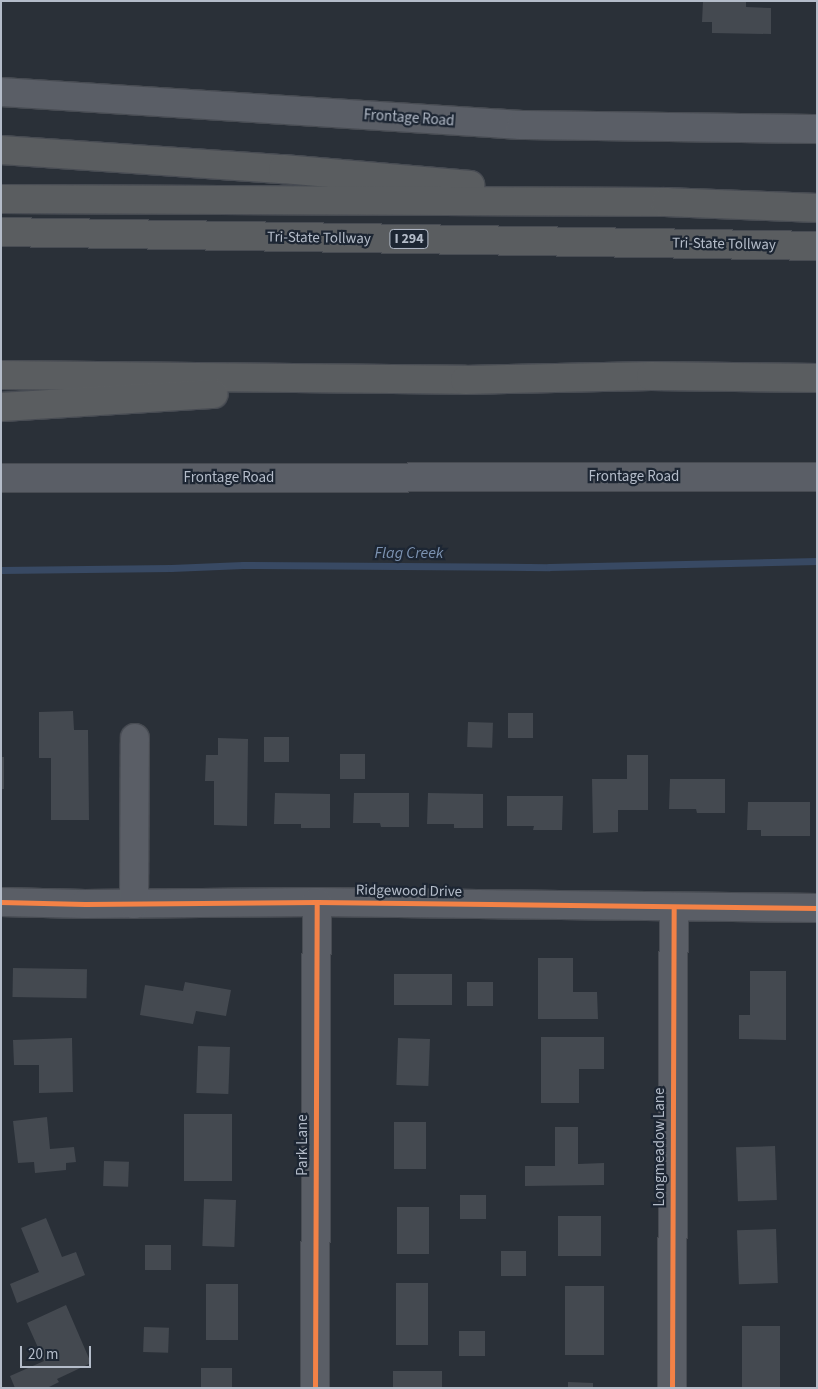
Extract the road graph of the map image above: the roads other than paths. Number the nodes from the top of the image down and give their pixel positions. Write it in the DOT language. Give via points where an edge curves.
graph roads {
  1 [pos="1,92"];
  2 [pos="817,129"];
  3 [pos="1,150"];
  4 [pos="1,199"];
  5 [pos="666,202"];
  6 [pos="817,208"];
  7 [pos="1,232"];
  8 [pos="817,246"];
  9 [pos="1,376"];
  10 [pos="817,378"];
  11 [pos="465,380"];
  12 [pos="1,406"];
  13 [pos="817,477"];
  14 [pos="1,478"];
  15 [pos="135,738"];
  16 [pos="1,902"];
  17 [pos="317,902"];
  18 [pos="134,904"];
  19 [pos="674,906"];
  20 [pos="817,908"];
  21 [pos="315,1388"];
  22 [pos="672,1388"];
  1 -- 2 [label="street, Frontage Road" via="520,125"];
  3 -- 5 [label="highway" via="283,169"];
  4 -- 5 [label="highway"];
  5 -- 6 [label="highway"];
  7 -- 8 [label="highway, Tri-State Tollway / I 294"];
  9 -- 11 [label="highway"];
  10 -- 11 [label="highway" via="651,376"];
  11 -- 12 [label="highway"];
  13 -- 14 [label="street, Frontage Road"];
  15 -- 18 [label="street"];
  16 -- 18 [label="street, Ridgewood Drive"];
  17 -- 18 [label="street, Ridgewood Drive"];
  17 -- 19 [label="street, Ridgewood Drive"];
  17 -- 21 [label="street, Park Lane"];
  19 -- 20 [label="street, Ridgewood Drive"];
  19 -- 22 [label="street, Longmeadow Lane"];
}
